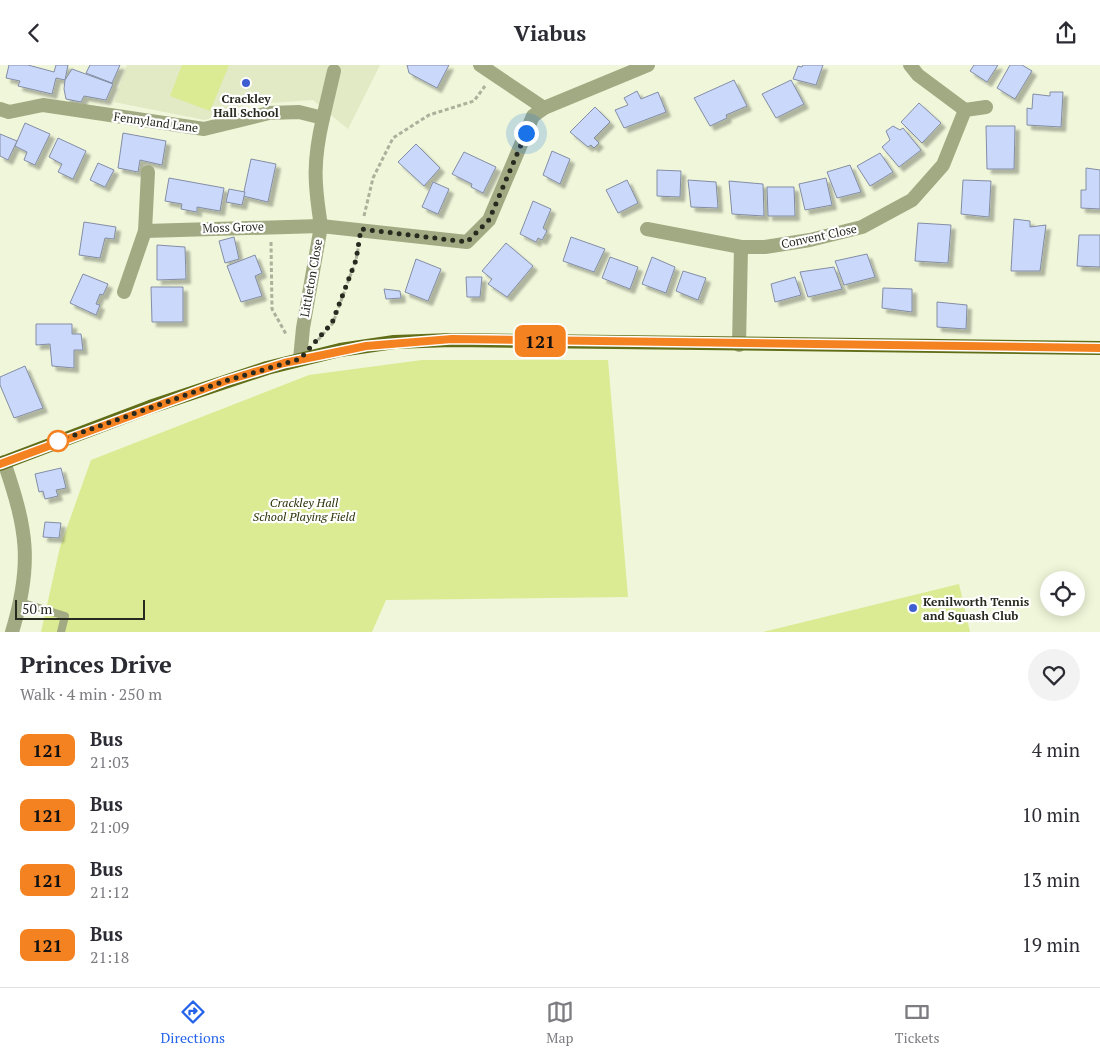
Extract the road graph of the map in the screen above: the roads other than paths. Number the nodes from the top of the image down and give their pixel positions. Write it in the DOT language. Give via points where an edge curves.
graph roads {
  1 [pos="480,65"];
  2 [pos="648,65"];
  3 [pos="910,65"];
  4 [pos="334,71"];
  5 [pos="986,107"];
  6 [pos="544,108"];
  7 [pos="0,109"];
  8 [pos="965,110"];
  9 [pos="323,118"];
  10 [pos="148,172"];
  11 [pos="320,225"];
  12 [pos="647,229"];
  13 [pos="145,231"];
  14 [pos="741,247"];
  15 [pos="124,293"];
  16 [pos="739,345"];
  17 [pos="1100,348"];
  18 [pos="300,359"];
  19 [pos="2,463"];
  20 [pos="20,601"];
  21 [pos="12,632"];
  22 [pos="61,632"];
  1 -- 6 [label="street"];
  2 -- 6 [label="street, Littleton Close"];
  3 -- 8 [label="street" via="918,75"];
  4 -- 9 [label="street"];
  5 -- 8 [label="street"];
  6 -- 11 [label="street, Littleton Close" via="533,116 489,220 467,242"];
  7 -- 9 [label="street, Fennyland Lane" via="9,112 43,105 204,129 269,113 299,112"];
  8 -- 14 [label="street, Convent Close" via="943,165 912,201 862,227 810,240"];
  9 -- 11 [label="street" via="314,181"];
  10 -- 13 [label="street"];
  11 -- 13 [label="street, Moss Grove"];
  11 -- 18 [label="street, Littleton Close"];
  12 -- 14 [label="street, Convent Close"];
  13 -- 15 [label="street"];
  14 -- 16 [label="street"];
  16 -- 17 [label="main road"];
  16 -- 18 [label="main road" via="452,339 394,342"];
  18 -- 19 [label="main road" via="225,381"];
  19 -- 20 [label="street" via="19,506 25,540"];
  20 -- 21 [label="street"];
  20 -- 22 [label="lane" via="65,616"];
}
